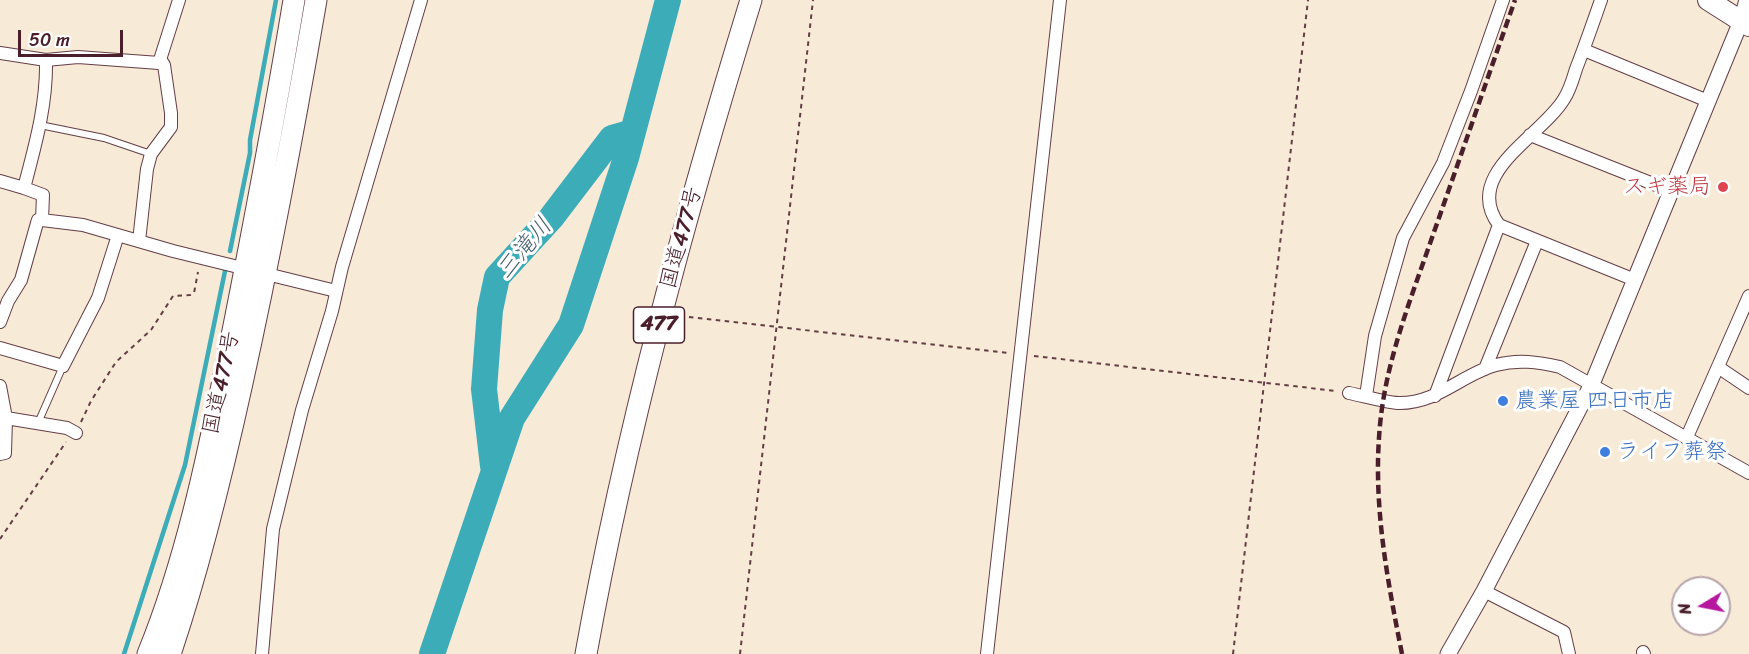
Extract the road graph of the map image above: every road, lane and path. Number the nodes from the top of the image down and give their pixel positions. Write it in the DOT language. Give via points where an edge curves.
graph roads {
  1 [pos="179,0"];
  2 [pos="294,0"];
  3 [pos="316,0"];
  4 [pos="421,0"];
  5 [pos="751,0"];
  6 [pos="813,0"];
  7 [pos="1060,0"];
  8 [pos="1308,0"];
  9 [pos="1503,0"];
  10 [pos="1601,0"];
  11 [pos="1708,0"];
  12 [pos="1747,0"];
  13 [pos="1745,23"];
  14 [pos="1584,50"];
  15 [pos="0,53"];
  16 [pos="160,59"];
  17 [pos="46,60"];
  18 [pos="1708,101"];
  19 [pos="40,125"];
  20 [pos="1530,135"];
  21 [pos="151,154"];
  22 [pos="0,181"];
  23 [pos="24,188"];
  24 [pos="1671,191"];
  25 [pos="42,220"];
  26 [pos="1498,225"];
  27 [pos="117,235"];
  28 [pos="1537,241"];
  29 [pos="139,242"];
  30 [pos="200,257"];
  31 [pos="246,268"];
  32 [pos="266,276"];
  33 [pos="1635,280"];
  34 [pos="336,291"];
  35 [pos="1749,296"];
  36 [pos="662,314"];
  37 [pos="0,322"];
  38 [pos="776,328"];
  39 [pos="0,348"];
  40 [pos="1020,355"];
  41 [pos="63,366"];
  42 [pos="1718,367"];
  43 [pos="1485,369"];
  44 [pos="1263,383"];
  45 [pos="1592,384"];
  46 [pos="0,386"];
  47 [pos="1749,388"];
  48 [pos="1348,393"];
  49 [pos="1366,396"];
  50 [pos="1435,396"];
  51 [pos="6,418"];
  52 [pos="38,423"];
  53 [pos="75,434"];
  54 [pos="1687,437"];
  55 [pos="0,454"];
  56 [pos="1749,473"];
  57 [pos="0,539"];
  58 [pos="1484,591"];
  59 [pos="1448,653"];
  60 [pos="148,654"];
  61 [pos="170,654"];
  62 [pos="262,654"];
  63 [pos="586,654"];
  64 [pos="740,654"];
  65 [pos="987,654"];
  66 [pos="1233,654"];
  67 [pos="1569,654"];
  1 -- 16 [label="street"];
  2 -- 31 [label="highway, 国道477号"];
  3 -- 32 [label="highway, 国道477号"];
  4 -- 34 [label="street"];
  5 -- 36 [label="highway, 国道477号 / 477" via="702,161"];
  6 -- 38 [label="path"];
  7 -- 40 [label="street"];
  8 -- 44 [label="path"];
  9 -- 49 [label="street" via="1443,163 1403,238 1375,336"];
  10 -- 14 [label="street"];
  11 -- 13 [label="main road"];
  12 -- 13 [label="street"];
  13 -- 18 [label="street"];
  14 -- 18 [label="street"];
  14 -- 20 [label="street" via="1564,100"];
  15 -- 17 [label="street"];
  16 -- 17 [label="street" via="159,63 78,57"];
  16 -- 21 [label="street" via="171,127"];
  17 -- 19 [label="street"];
  18 -- 24 [label="street"];
  19 -- 21 [label="lane" via="104,138"];
  19 -- 23 [label="street"];
  20 -- 24 [label="street"];
  20 -- 26 [label="street" via="1492,178 1488,200"];
  21 -- 29 [label="street"];
  22 -- 23 [label="street"];
  23 -- 25 [label="street" via="43,195"];
  24 -- 33 [label="street"];
  25 -- 27 [label="street" via="83,225"];
  25 -- 37 [label="street" via="38,220 21,280"];
  26 -- 28 [label="street"];
  26 -- 50 [label="street"];
  27 -- 29 [label="street"];
  27 -- 41 [label="street" via="98,298"];
  28 -- 33 [label="street"];
  28 -- 43 [label="street"];
  29 -- 30 [label="street"];
  30 -- 31 [label="street"];
  30 -- 53 [label="path" via="194,293 173,296 151,330 116,362"];
  31 -- 32 [label="street"];
  31 -- 60 [label="highway, 国道477号" via="192,519"];
  32 -- 34 [label="street"];
  32 -- 61 [label="highway, 国道477号" via="215,505"];
  33 -- 45 [label="street"];
  34 -- 62 [label="street" via="273,529"];
  35 -- 42 [label="street"];
  36 -- 38 [label="path"];
  36 -- 63 [label="highway, 国道477号 / 477" via="599,577"];
  38 -- 40 [label="path"];
  38 -- 64 [label="path"];
  39 -- 41 [label="street"];
  40 -- 44 [label="path"];
  40 -- 65 [label="street"];
  41 -- 52 [label="lane"];
  42 -- 47 [label="street"];
  42 -- 54 [label="street"];
  43 -- 45 [label="street" via="1497,364 1534,361 1560,367"];
  43 -- 50 [label="street"];
  44 -- 48 [label="path"];
  44 -- 66 [label="path"];
  45 -- 54 [label="street"];
  45 -- 58 [label="street"];
  46 -- 51 [label="street"];
  48 -- 49 [label="street"];
  49 -- 50 [label="street" via="1398,403"];
  51 -- 52 [label="street"];
  51 -- 55 [label="street" via="6,453"];
  52 -- 53 [label="street" via="67,428"];
  53 -- 57 [label="path" via="68,438"];
  54 -- 56 [label="street"];
  58 -- 59 [label="street"];
  58 -- 67 [label="street" via="1564,632"];
}
